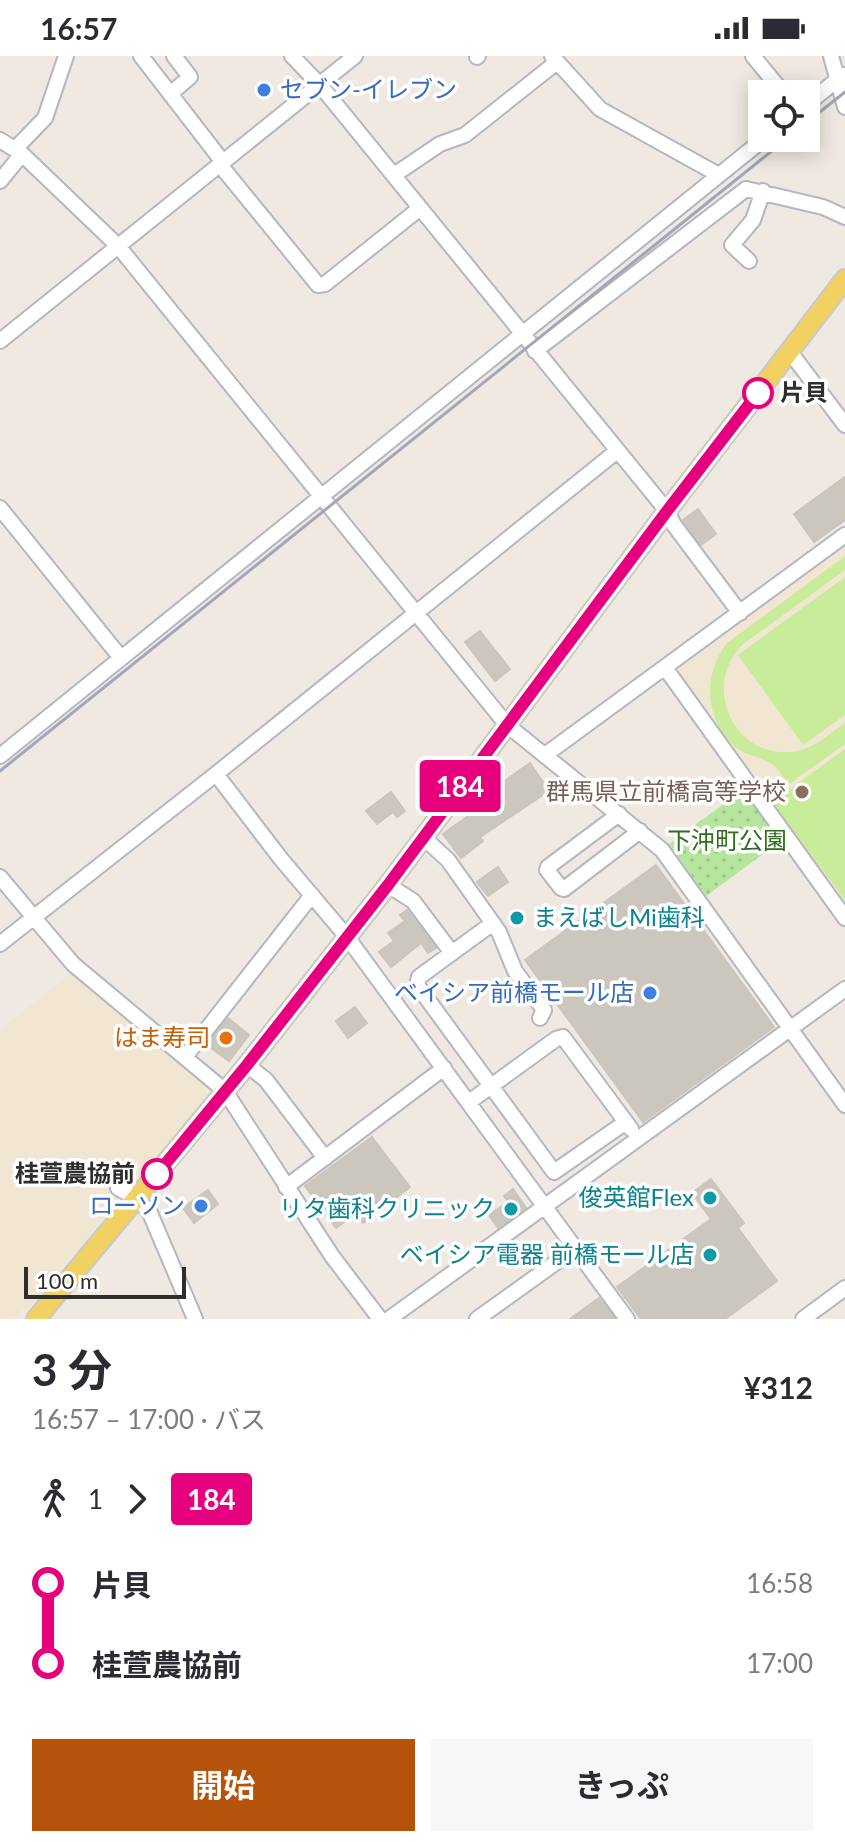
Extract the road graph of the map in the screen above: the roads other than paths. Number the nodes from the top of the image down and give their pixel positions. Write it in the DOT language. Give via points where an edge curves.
graph roads {
  1 [pos="66,56"];
  2 [pos="141,56"];
  3 [pos="174,56"];
  4 [pos="292,56"];
  5 [pos="355,56"];
  6 [pos="753,56"];
  7 [pos="831,56"];
  8 [pos="555,59"];
  9 [pos="841,77"];
  10 [pos="773,80"];
  11 [pos="320,85"];
  12 [pos="170,94"];
  13 [pos="820,94"];
  14 [pos="845,107"];
  15 [pos="0,140"];
  16 [pos="19,151"];
  17 [pos="748,152"];
  18 [pos="222,163"];
  19 [pos="394,175"];
  20 [pos="719,175"];
  21 [pos="0,181"];
  22 [pos="756,189"];
  23 [pos="419,209"];
  24 [pos="845,217"];
  25 [pos="118,246"];
  26 [pos="749,261"];
  27 [pos="845,279"];
  28 [pos="521,334"];
  29 [pos="0,341"];
  30 [pos="535,351"];
  31 [pos="790,352"];
  32 [pos="845,425"];
  33 [pos="617,451"];
  34 [pos="322,496"];
  35 [pos="0,508"];
  36 [pos="667,511"];
  37 [pos="845,535"];
  38 [pos="740,613"];
  39 [pos="417,614"];
  40 [pos="121,658"];
  41 [pos="666,669"];
  42 [pos="507,725"];
  43 [pos="545,755"];
  44 [pos="0,756"];
  45 [pos="216,774"];
  46 [pos="619,814"];
  47 [pos="640,831"];
  48 [pos="423,837"];
  49 [pos="0,877"];
  50 [pos="388,885"];
  51 [pos="312,895"];
  52 [pos="32,917"];
  53 [pos="845,918"];
  54 [pos="493,923"];
  55 [pos="2,937"];
  56 [pos="347,937"];
  57 [pos="452,953"];
  58 [pos="845,989"];
  59 [pos="429,1001"];
  60 [pos="407,1018"];
  61 [pos="540,1018"];
  62 [pos="790,1029"];
  63 [pos="185,1057"];
  64 [pos="247,1065"];
  65 [pos="444,1068"];
  66 [pos="491,1086"];
  67 [pos="225,1091"];
  68 [pos="469,1102"];
  69 [pos="845,1105"];
  70 [pos="626,1122"];
  71 [pos="639,1139"];
  72 [pos="325,1158"];
  73 [pos="286,1187"];
  74 [pos="118,1188"];
  75 [pos="137,1198"];
  76 [pos="546,1206"];
  77 [pos="576,1248"];
  78 [pos="845,1288"];
  79 [pos="36,1319"];
  80 [pos="195,1319"];
  81 [pos="380,1319"];
  82 [pos="389,1319"];
  83 [pos="477,1319"];
  84 [pos="627,1319"];
  85 [pos="803,1319"];
  1 -- 16 [label="street" via="45,118"];
  2 -- 12 [label="street"];
  3 -- 12 [label="street" via="190,77"];
  4 -- 11 [label="street"];
  5 -- 11 [label="street"];
  6 -- 10 [label="street"];
  7 -- 9 [label="street"];
  8 -- 19 [label="street" via="465,135 440,144"];
  8 -- 20 [label="street" via="600,109"];
  9 -- 13 [label="street"];
  9 -- 14 [label="street"];
  11 -- 18 [label="street"];
  11 -- 19 [label="street"];
  12 -- 18 [label="street"];
  15 -- 16 [label="street"];
  16 -- 21 [label="street"];
  16 -- 25 [label="street"];
  17 -- 20 [label="street"];
  18 -- 23 [label="street" via="318,285"];
  18 -- 25 [label="street"];
  19 -- 23 [label="street"];
  20 -- 28 [label="street"];
  22 -- 24 [label="street"];
  22 -- 26 [label="street" via="753,220 732,245"];
  22 -- 30 [label="street"];
  23 -- 28 [label="street"];
  25 -- 29 [label="street"];
  25 -- 34 [label="street"];
  27 -- 31 [label="main road"];
  28 -- 30 [label="street"];
  28 -- 34 [label="street"];
  30 -- 33 [label="street"];
  31 -- 32 [label="street"];
  31 -- 36 [label="main road"];
  33 -- 36 [label="street"];
  33 -- 39 [label="street"];
  34 -- 39 [label="street"];
  34 -- 40 [label="street"];
  35 -- 40 [label="street"];
  36 -- 38 [label="street"];
  36 -- 42 [label="main road"];
  37 -- 38 [label="street"];
  38 -- 41 [label="street"];
  39 -- 42 [label="street"];
  39 -- 45 [label="street"];
  40 -- 44 [label="street"];
  41 -- 43 [label="street"];
  41 -- 53 [label="street"];
  42 -- 43 [label="street"];
  42 -- 48 [label="main road"];
  43 -- 46 [label="street"];
  45 -- 51 [label="street"];
  45 -- 52 [label="street"];
  46 -- 47 [label="street"];
  46 -- 47 [label="street" via="548,867 561,888"];
  47 -- 62 [label="street" via="662,850"];
  48 -- 50 [label="main road"];
  48 -- 54 [label="street" via="448,860"];
  49 -- 52 [label="street"];
  50 -- 56 [label="main road"];
  50 -- 57 [label="street" via="413,901"];
  51 -- 56 [label="street"];
  51 -- 63 [label="street"];
  52 -- 55 [label="street"];
  52 -- 63 [label="street" via="73,964"];
  54 -- 57 [label="street"];
  54 -- 61 [label="street" via="515,971 544,1010"];
  56 -- 60 [label="street"];
  56 -- 64 [label="main road"];
  57 -- 59 [label="street" via="417,981"];
  58 -- 62 [label="street"];
  59 -- 60 [label="street"];
  59 -- 66 [label="street"];
  60 -- 65 [label="street"];
  62 -- 69 [label="street"];
  62 -- 71 [label="street"];
  63 -- 67 [label="street"];
  64 -- 67 [label="main road"];
  64 -- 72 [label="street" via="266,1080"];
  65 -- 68 [label="street"];
  65 -- 72 [label="street"];
  66 -- 68 [label="street"];
  66 -- 70 [label="street" via="563,1037"];
  66 -- 70 [label="street" via="554,1172"];
  67 -- 73 [label="street"];
  67 -- 75 [label="main road"];
  68 -- 76 [label="street"];
  70 -- 71 [label="street"];
  71 -- 76 [label="street"];
  72 -- 73 [label="street"];
  73 -- 81 [label="street"];
  74 -- 75 [label="street"];
  75 -- 79 [label="main road"];
  75 -- 80 [label="street" via="152,1217"];
  76 -- 77 [label="street"];
  76 -- 82 [label="street"];
  77 -- 83 [label="street"];
  77 -- 84 [label="street"];
  78 -- 85 [label="street"];
}
